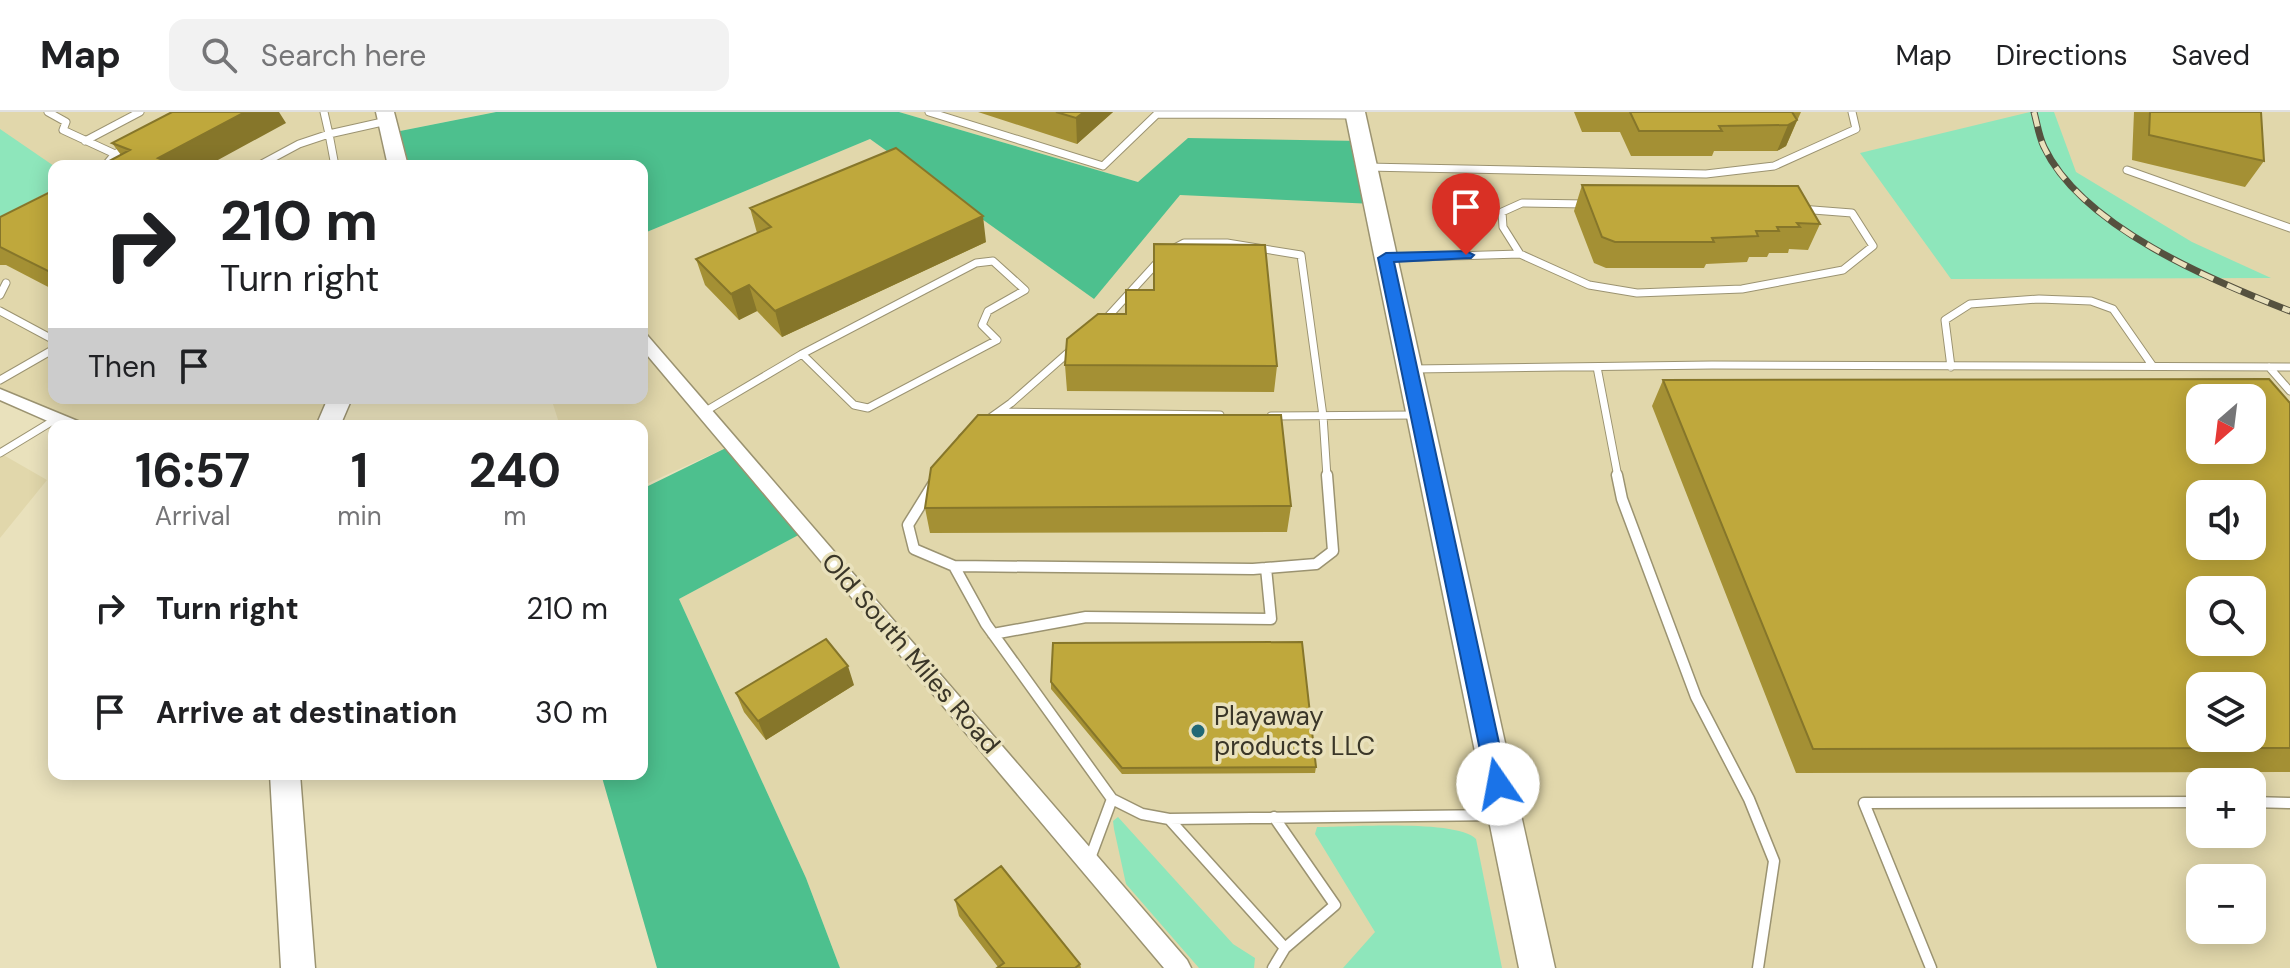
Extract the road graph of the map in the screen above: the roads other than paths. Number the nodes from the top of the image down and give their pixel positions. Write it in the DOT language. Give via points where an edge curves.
graph roads {
  1 [pos="48,112"];
  2 [pos="140,112"];
  3 [pos="324,112"];
  4 [pos="929,112"];
  5 [pos="1852,112"];
  6 [pos="1157,113"];
  7 [pos="1274,113"];
  8 [pos="1355,114"];
  9 [pos="386,116"];
  10 [pos="329,134"];
  11 [pos="141,140"];
  12 [pos="85,141"];
  13 [pos="115,154"];
  14 [pos="110,160"];
  15 [pos="269,160"];
  16 [pos="334,160"];
  17 [pos="397,160"];
  18 [pos="1366,167"];
  19 [pos="2127,170"];
  20 [pos="1597,204"];
  21 [pos="1794,208"];
  22 [pos="2290,228"];
  23 [pos="1520,254"];
  24 [pos="1386,258"];
  25 [pos="6,283"];
  26 [pos="0,295"];
  27 [pos="0,311"];
  28 [pos="48,337"];
  29 [pos="648,346"];
  30 [pos="48,352"];
  31 [pos="802,354"];
  32 [pos="2152,365"];
  33 [pos="1597,367"];
  34 [pos="1951,367"];
  35 [pos="2269,367"];
  36 [pos="2290,367"];
  37 [pos="1410,369"];
  38 [pos="0,380"];
  39 [pos="2290,391"];
  40 [pos="0,394"];
  41 [pos="704,412"];
  42 [pos="1001,412"];
  43 [pos="1231,415"];
  44 [pos="1419,415"];
  45 [pos="1261,416"];
  46 [pos="1323,416"];
  47 [pos="56,419"];
  48 [pos="48,424"];
  49 [pos="0,453"];
  50 [pos="954,566"];
  51 [pos="1266,568"];
  52 [pos="993,634"];
  53 [pos="285,780"];
  54 [pos="1112,799"];
  55 [pos="2186,802"];
  56 [pos="2266,802"];
  57 [pos="2290,803"];
  58 [pos="1504,815"];
  59 [pos="1274,817"];
  60 [pos="1169,819"];
  61 [pos="1089,861"];
  62 [pos="1285,948"];
  63 [pos="298,968"];
  64 [pos="1179,968"];
  65 [pos="1273,968"];
  66 [pos="1537,968"];
  67 [pos="1758,968"];
  68 [pos="1931,968"];
  1 -- 12 [label="lane" via="66,122 63,130"];
  2 -- 12 [label="lane"];
  3 -- 10 [label="lane"];
  4 -- 6 [label="lane" via="1103,166"];
  5 -- 18 [label="lane" via="1856,129 1760,168 1706,174"];
  6 -- 7 [label="lane"];
  7 -- 8 [label="lane"];
  8 -- 18 [label="main road"];
  9 -- 10 [label="lane"];
  9 -- 17 [label="street"];
  10 -- 15 [label="lane"];
  10 -- 16 [label="lane"];
  11 -- 13 [label="lane"];
  12 -- 13 [label="lane"];
  13 -- 14 [label="lane"];
  18 -- 24 [label="main road"];
  19 -- 22 [label="lane"];
  20 -- 23 [label="lane" via="1522,203 1502,212 1503,227"];
  21 -- 23 [label="lane" via="1852,213 1873,246 1843,270 1742,289 1637,293 1589,285"];
  23 -- 24 [label="lane"];
  24 -- 37 [label="main road"];
  25 -- 26 [label="lane"];
  27 -- 28 [label="lane"];
  29 -- 41 [label="street, Old South Miles Road"];
  30 -- 38 [label="lane"];
  31 -- 31 [label="lane" via="976,263 993,261 1025,290 988,311 982,325 997,340 868,408 854,405"];
  31 -- 41 [label="lane"];
  32 -- 34 [label="lane"];
  32 -- 34 [label="lane" via="2113,309 2091,301 2039,299 1970,304 1945,320"];
  32 -- 35 [label="lane"];
  33 -- 34 [label="lane"];
  33 -- 37 [label="lane"];
  33 -- 67 [label="lane" via="1622,499 1696,697 1749,799 1774,861"];
  35 -- 36 [label="lane"];
  35 -- 39 [label="lane"];
  37 -- 44 [label="main road"];
  40 -- 47 [label="street"];
  41 -- 61 [label="street, Old South Miles Road"];
  42 -- 43 [label="lane"];
  42 -- 46 [label="lane" via="1103,322 1167,252 1184,243 1227,243 1301,255"];
  42 -- 50 [label="lane" via="962,438 908,525 914,549"];
  44 -- 46 [label="lane"];
  44 -- 58 [label="main road"];
  45 -- 46 [label="lane"];
  46 -- 51 [label="lane" via="1333,551 1316,564"];
  48 -- 49 [label="lane"];
  50 -- 51 [label="lane"];
  50 -- 52 [label="lane"];
  51 -- 52 [label="lane" via="1271,619 1086,617"];
  52 -- 54 [label="lane"];
  53 -- 63 [label="street"];
  54 -- 60 [label="lane" via="1142,814"];
  54 -- 61 [label="lane"];
  55 -- 68 [label="lane" via="1864,803"];
  56 -- 57 [label="lane"];
  58 -- 59 [label="lane"];
  58 -- 66 [label="main road"];
  59 -- 60 [label="lane"];
  59 -- 62 [label="lane" via="1335,905"];
  60 -- 62 [label="lane"];
  61 -- 64 [label="street, Old South Miles Road"];
  62 -- 65 [label="lane"];
}
